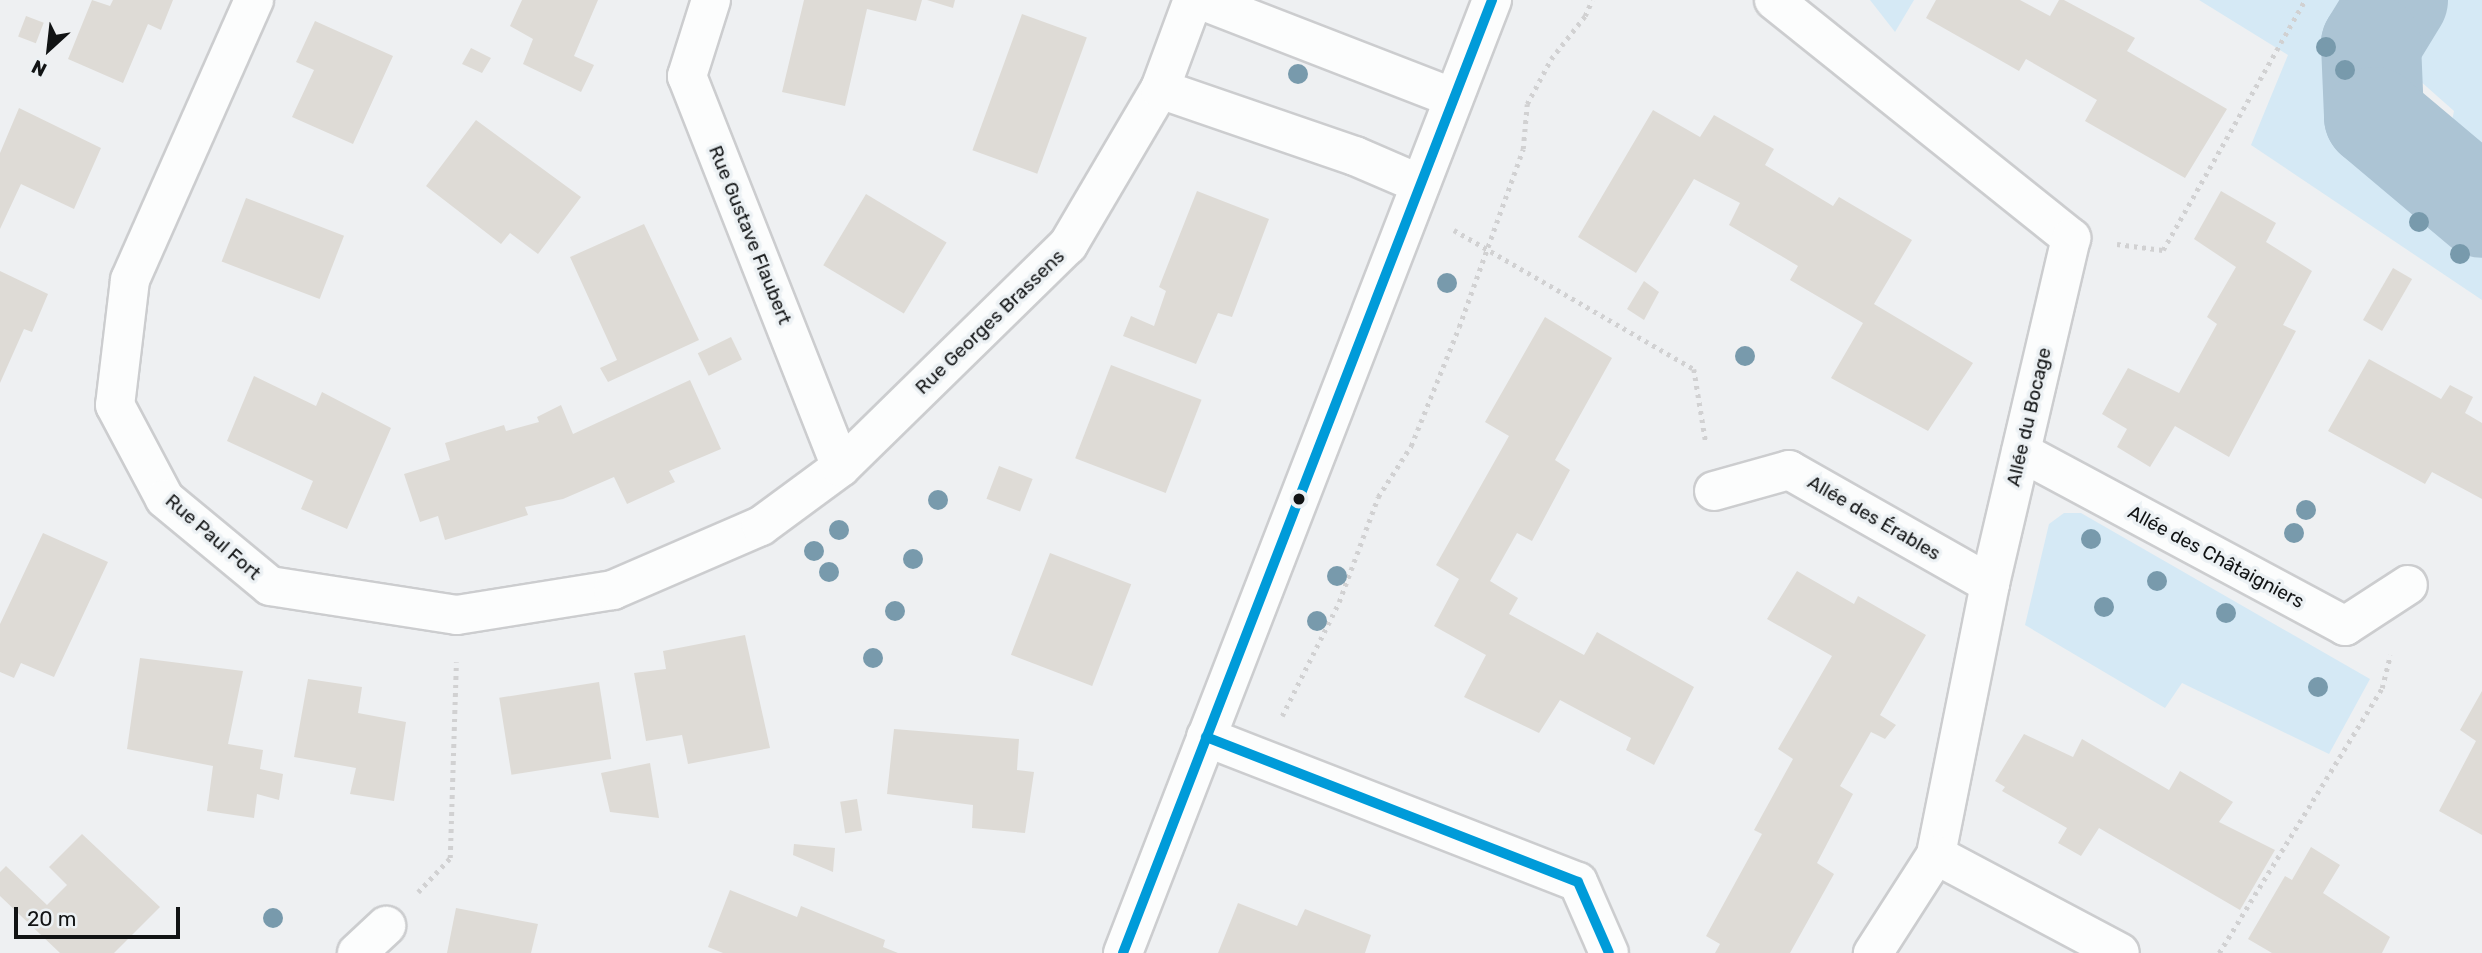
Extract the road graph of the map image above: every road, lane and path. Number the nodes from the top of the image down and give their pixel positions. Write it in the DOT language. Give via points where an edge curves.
graph roads {
  1 [pos="254,0"];
  2 [pos="711,0"];
  3 [pos="1193,0"];
  4 [pos="1201,0"];
  5 [pos="1492,0"];
  6 [pos="1592,0"];
  7 [pos="1774,0"];
  8 [pos="2305,0"];
  9 [pos="1160,89"];
  10 [pos="1454,98"];
  11 [pos="1415,194"];
  12 [pos="2071,238"];
  13 [pos="1488,249"];
  14 [pos="2021,452"];
  15 [pos="841,467"];
  16 [pos="1714,491"];
  17 [pos="1990,584"];
  18 [pos="2408,584"];
  19 [pos="457,615"];
  20 [pos="1206,737"];
  21 [pos="1262,757"];
  22 [pos="1936,855"];
  23 [pos="450,858"];
  24 [pos="386,926"];
  25 [pos="357,953"];
  26 [pos="1123,953"];
  27 [pos="1609,953"];
  28 [pos="1873,953"];
  29 [pos="2120,953"];
  30 [pos="2219,953"];
  1 -- 19 [label="street, Rue Paul Fort" via="130,280 115,405 165,499 270,586"];
  2 -- 15 [label="street, Rue Gustave Flaubert" via="687,76"];
  3 -- 9 [label="street, Rue Georges Brassens"];
  4 -- 10 [label="street"];
  5 -- 10 [label="street"];
  6 -- 13 [label="path" via="1586,16 1550,59 1527,104 1523,149"];
  7 -- 12 [label="street"];
  8 -- 12 [label="path" via="2163,250"];
  9 -- 11 [label="street" via="1355,156"];
  9 -- 15 [label="street, Rue Georges Brassens" via="1068,246"];
  10 -- 11 [label="street"];
  11 -- 13 [label="path"];
  11 -- 20 [label="street"];
  12 -- 14 [label="street, Allée du Bocage"];
  13 -- 16 [label="path" via="1694,369"];
  13 -- 21 [label="path" via="1411,446 1378,498 1339,602"];
  14 -- 17 [label="street, Allée du Bocage"];
  14 -- 18 [label="street, Allée des Châtaigniers" via="2345,626"];
  15 -- 19 [label="street, Rue Paul Fort" via="761,526 613,590"];
  16 -- 17 [label="street, Allée des Érables" via="1789,470"];
  17 -- 22 [label="street, Allée du Bocage"];
  18 -- 30 [label="path" via="2382,688"];
  19 -- 23 [label="path"];
  20 -- 21 [label="street"];
  20 -- 26 [label="street"];
  21 -- 27 [label="street" via="1578,882"];
  22 -- 28 [label="street, Allée du Bocage"];
  22 -- 29 [label="street"];
  24 -- 25 [label="street"];
}
